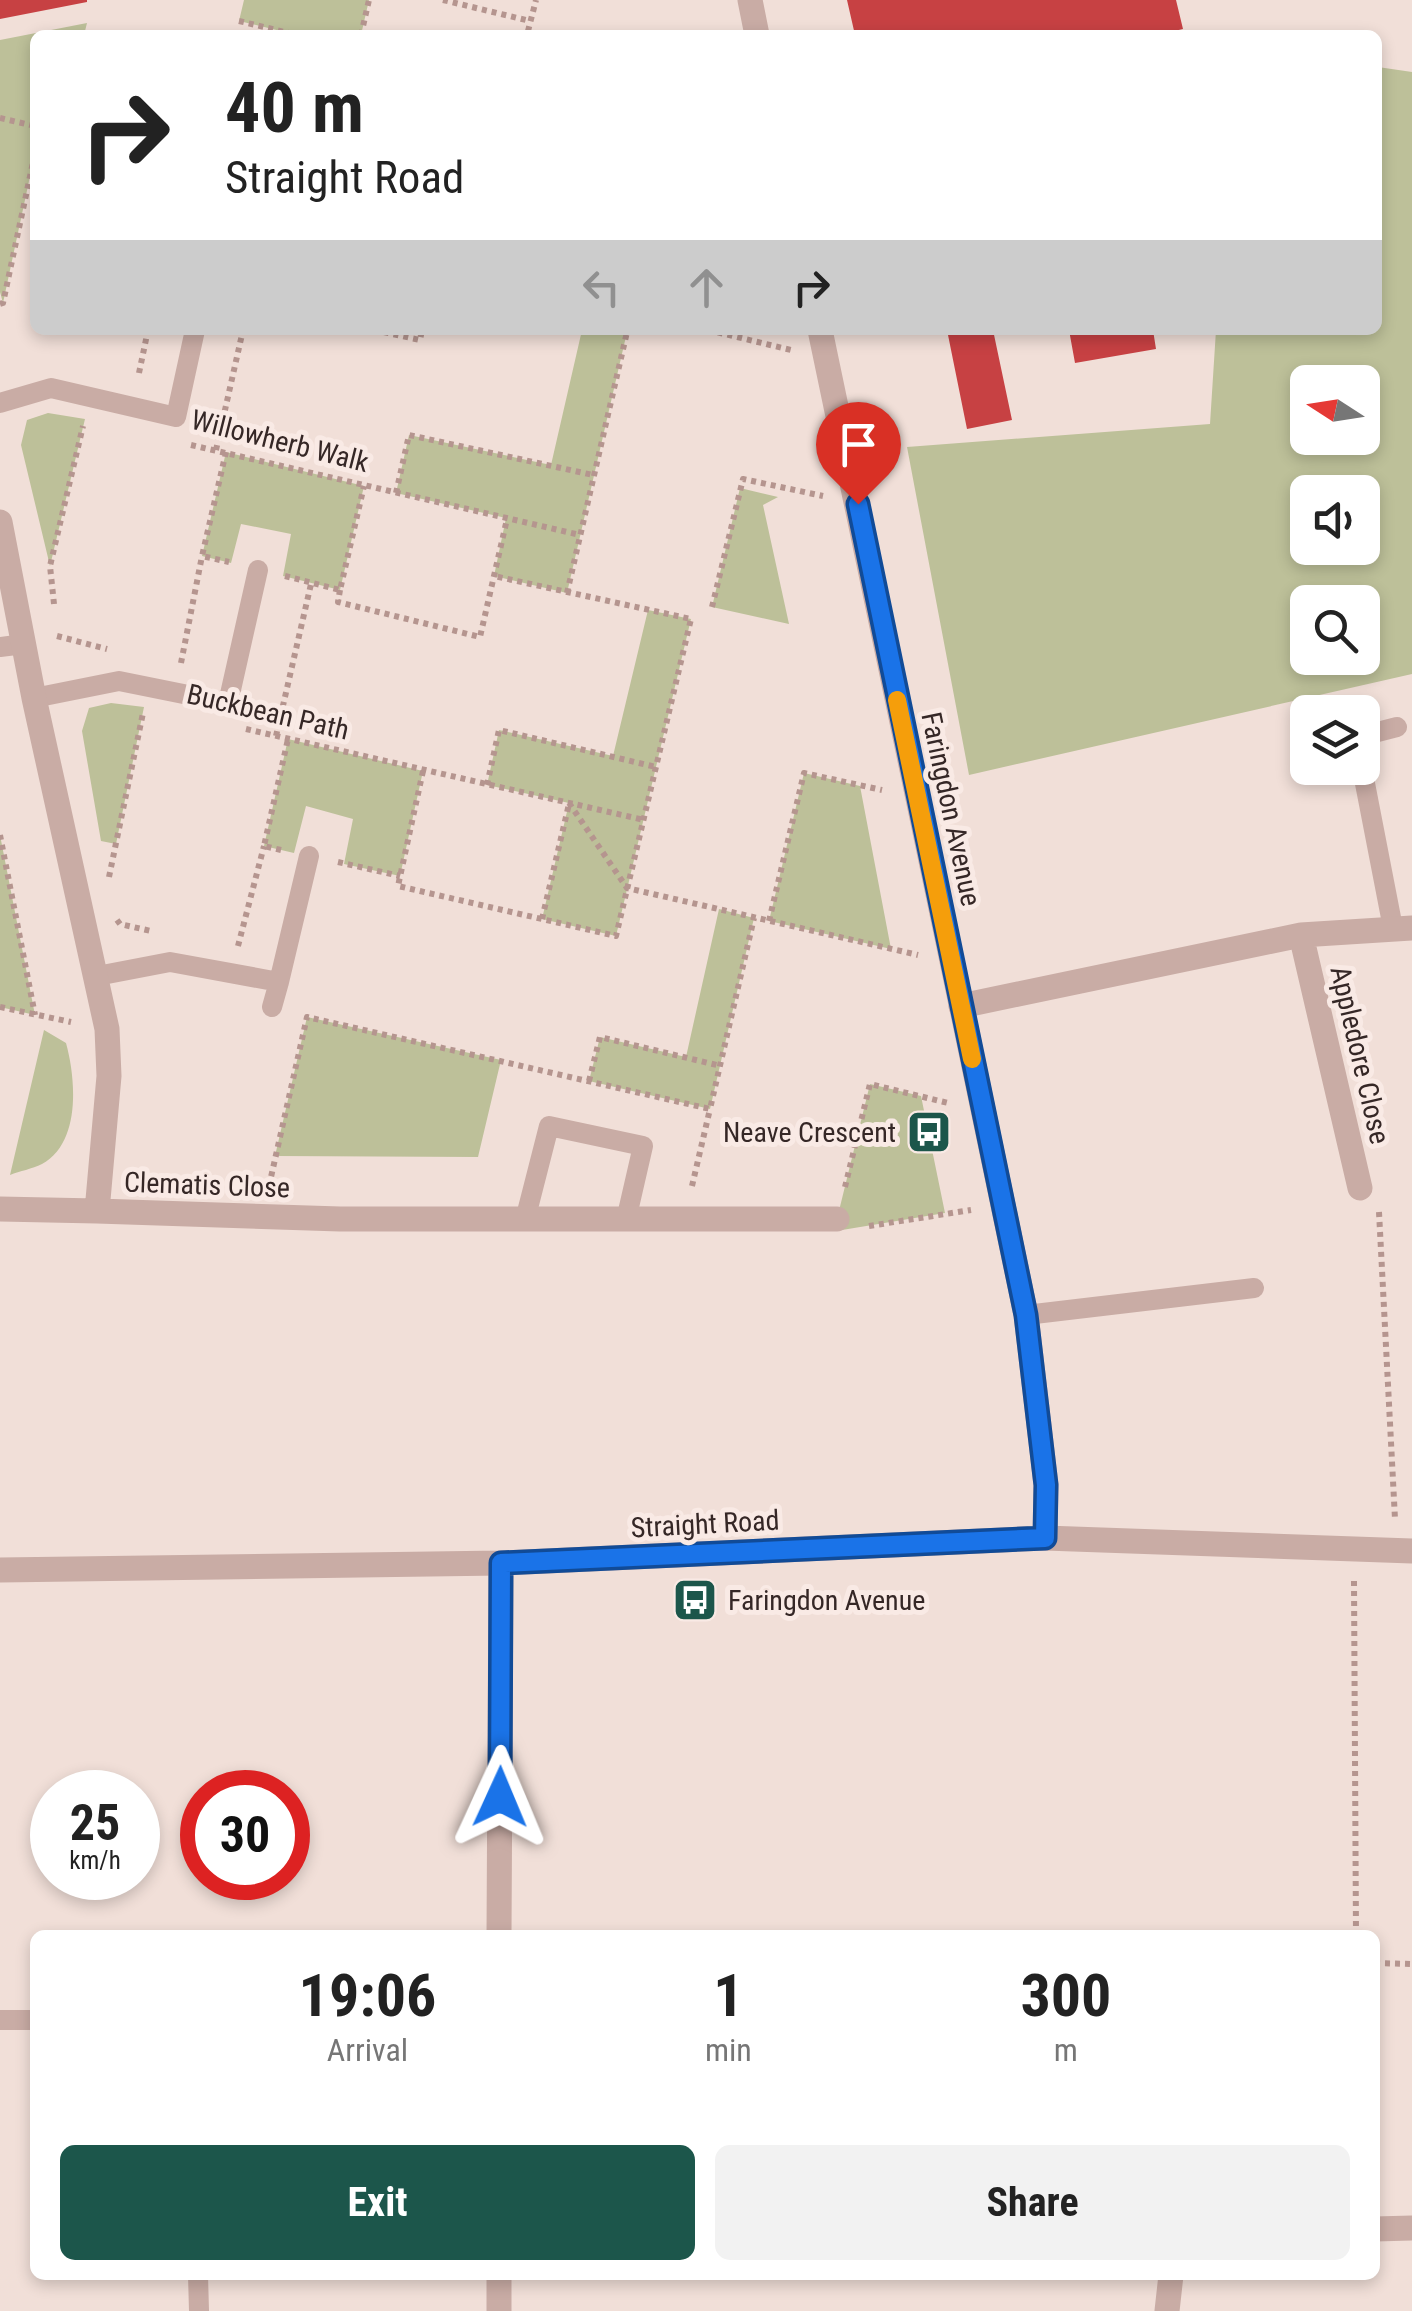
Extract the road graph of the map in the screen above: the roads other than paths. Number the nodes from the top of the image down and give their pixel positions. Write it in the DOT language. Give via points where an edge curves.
graph roads {
  1 [pos="750,0"];
  2 [pos="757,30"];
  3 [pos="194,335"];
  4 [pos="821,335"];
  5 [pos="0,403"];
  6 [pos="0,522"];
  7 [pos="258,570"];
  8 [pos="12,646"];
  9 [pos="34,698"];
  10 [pos="1397,727"];
  11 [pos="1380,731"];
  12 [pos="1366,785"];
  13 [pos="309,856"];
  14 [pos="1402,928"];
  15 [pos="1301,935"];
  16 [pos="96,976"];
  17 [pos="279,982"];
  18 [pos="962,1006"];
  19 [pos="272,1008"];
  20 [pos="1360,1188"];
  21 [pos="0,1209"];
  22 [pos="96,1211"];
  23 [pos="526,1216"];
  24 [pos="837,1219"];
  25 [pos="626,1220"];
  26 [pos="1254,1288"];
  27 [pos="1026,1315"];
  28 [pos="1045,1538"];
  29 [pos="1404,1551"];
  30 [pos="501,1563"];
  31 [pos="0,1570"];
  32 [pos="499,1930"];
  33 [pos="0,2020"];
  34 [pos="30,2020"];
  35 [pos="1412,2228"];
  36 [pos="1380,2229"];
  37 [pos="198,2280"];
  38 [pos="498,2280"];
  39 [pos="1170,2280"];
  40 [pos="199,2311"];
  41 [pos="499,2311"];
  42 [pos="1167,2311"];
  1 -- 2 [label="street"];
  3 -- 5 [label="lane" via="176,417 51,388"];
  4 -- 18 [label="street, Faringdon Avenue"];
  6 -- 8 [label="street, Clematis Close"];
  7 -- 9 [label="lane" via="228,702 119,681"];
  8 -- 9 [label="street, Clematis Close"];
  9 -- 16 [label="street, Clematis Close" via="92,907"];
  10 -- 11 [label="lane"];
  12 -- 14 [label="lane"];
  13 -- 17 [label="lane"];
  14 -- 15 [label="street"];
  15 -- 18 [label="street"];
  15 -- 20 [label="street, Appledore Close"];
  16 -- 17 [label="lane" via="170,962"];
  16 -- 22 [label="street, Clematis Close" via="108,1076"];
  17 -- 19 [label="lane"];
  18 -- 27 [label="street, Faringdon Avenue"];
  21 -- 22 [label="street"];
  22 -- 23 [label="street, Clematis Close" via="263,1218"];
  23 -- 25 [label="street, Clematis Close"];
  23 -- 25 [label="lane" via="548,1126 643,1146"];
  24 -- 25 [label="street, Clematis Close"];
  26 -- 27 [label="lane"];
  27 -- 28 [label="street, Faringdon Avenue" via="1046,1485"];
  28 -- 29 [label="street, Straight Road"];
  28 -- 30 [label="street, Straight Road"];
  30 -- 31 [label="street, Straight Road"];
  30 -- 32 [label="street"];
  33 -- 34 [label="lane"];
  35 -- 36 [label="street"];
  37 -- 40 [label="lane"];
  38 -- 41 [label="street"];
  39 -- 42 [label="street"];
}
